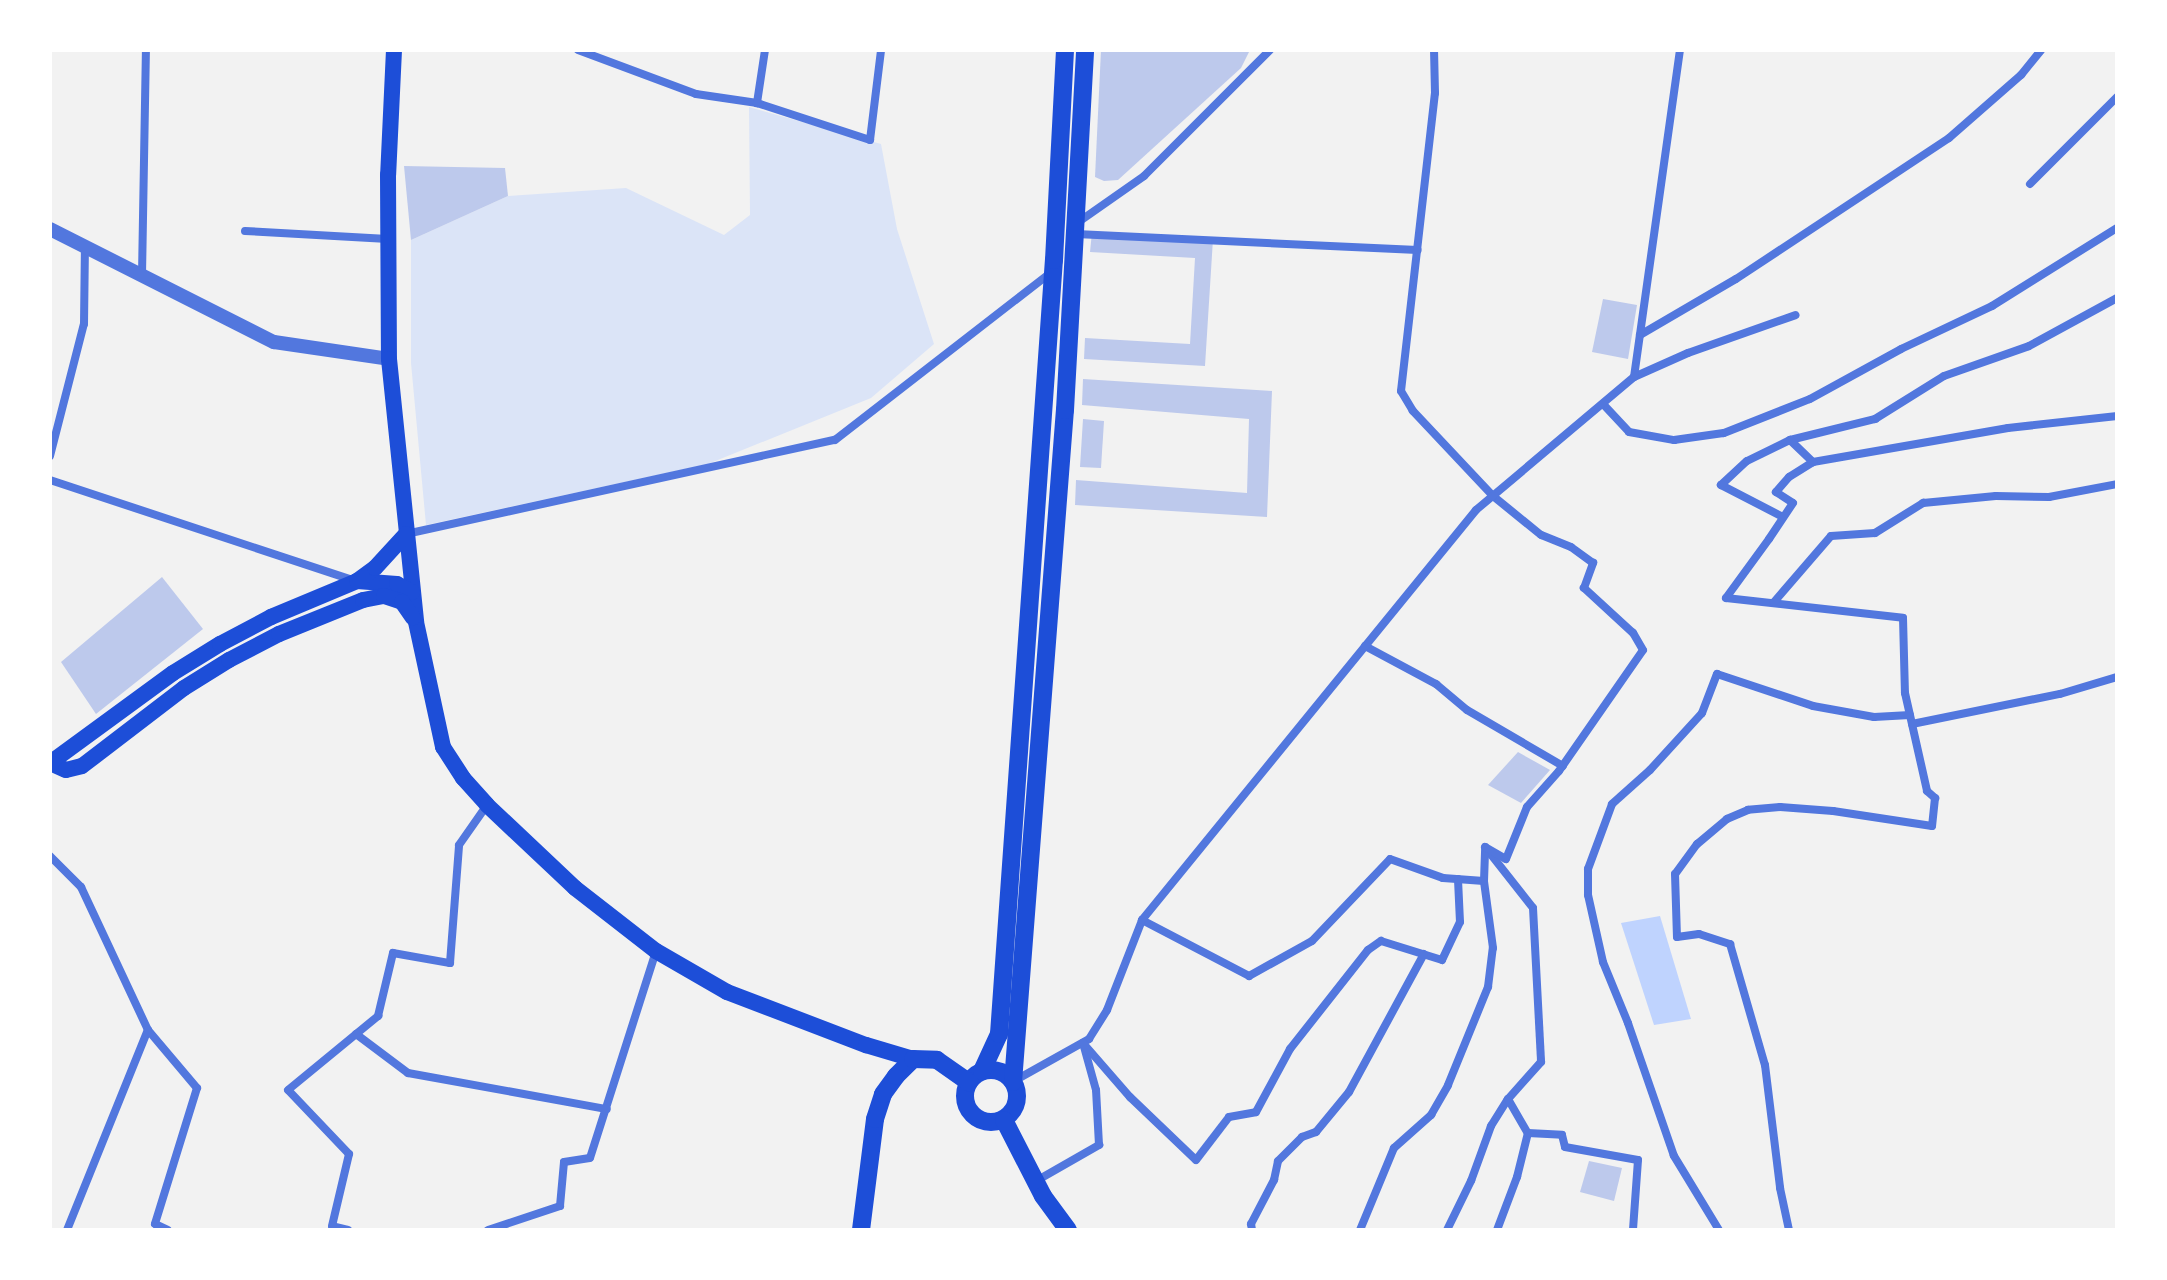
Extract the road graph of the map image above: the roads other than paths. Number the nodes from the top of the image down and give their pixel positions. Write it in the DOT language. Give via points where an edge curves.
graph roads {
  1 [pos="146,50"];
  2 [pos="394,50"];
  3 [pos="578,50"];
  4 [pos="765,50"];
  5 [pos="881,50"];
  6 [pos="1065,50"];
  7 [pos="1085,50"];
  8 [pos="1270,50"];
  9 [pos="1434,50"];
  10 [pos="1680,50"];
  11 [pos="2041,50"];
  12 [pos="2117,97"];
  13 [pos="757,103"];
  14 [pos="2030,184"];
  15 [pos="1076,228"];
  16 [pos="2117,228"];
  17 [pos="50,229"];
  18 [pos="245,231"];
  19 [pos="388,239"];
  20 [pos="85,247"];
  21 [pos="1418,250"];
  22 [pos="1053,271"];
  23 [pos="142,275"];
  24 [pos="2117,298"];
  25 [pos="1796,315"];
  26 [pos="1640,335"];
  27 [pos="389,359"];
  28 [pos="1634,377"];
  29 [pos="1603,404"];
  30 [pos="2117,416"];
  31 [pos="1790,440"];
  32 [pos="50,456"];
  33 [pos="1813,462"];
  34 [pos="50,480"];
  35 [pos="2117,484"];
  36 [pos="1493,496"];
  37 [pos="1783,517"];
  38 [pos="406,534"];
  39 [pos="357,581"];
  40 [pos="412,592"];
  41 [pos="1774,602"];
  42 [pos="416,622"];
  43 [pos="1365,646"];
  44 [pos="2117,677"];
  45 [pos="1911,720"];
  46 [pos="50,763"];
  47 [pos="1563,766"];
  48 [pos="487,805"];
  49 [pos="1485,847"];
  50 [pos="50,856"];
  51 [pos="1458,879"];
  52 [pos="1484,881"];
  53 [pos="1142,920"];
  54 [pos="656,951"];
  55 [pos="1424,954"];
  56 [pos="148,1030"];
  57 [pos="356,1034"];
  58 [pos="1083,1043"];
  59 [pos="913,1059"];
  60 [pos="975,1077"];
  61 [pos="1013,1082"];
  62 [pos="1508,1099"];
  63 [pos="607,1109"];
  64 [pos="1004,1120"];
  65 [pos="1528,1133"];
  66 [pos="1035,1181"];
  67 [pos="67,1230"];
  68 [pos="168,1230"];
  69 [pos="348,1230"];
  70 [pos="488,1230"];
  71 [pos="861,1230"];
  72 [pos="1068,1230"];
  73 [pos="1252,1230"];
  74 [pos="1360,1230"];
  75 [pos="1447,1230"];
  76 [pos="1497,1230"];
  77 [pos="1633,1230"];
  78 [pos="1719,1230"];
  79 [pos="1789,1230"];
  1 -- 23 [label="street"];
  2 -- 19 [label="main road"];
  3 -- 13 [label="street" via="696,94"];
  4 -- 13 [label="street"];
  5 -- 13 [label="street" via="870,140"];
  6 -- 22 [label="highway"];
  7 -- 15 [label="highway"];
  8 -- 15 [label="street" via="1144,176"];
  9 -- 21 [label="street" via="1435,93"];
  10 -- 26 [label="street"];
  11 -- 26 [label="street" via="2021,75 1949,138 1736,279"];
  12 -- 14 [label="street"];
  15 -- 21 [label="street"];
  15 -- 61 [label="highway"];
  16 -- 29 [label="street" via="1992,306 1810,399 1724,433 1674,440 1629,432"];
  17 -- 20 [label="street"];
  18 -- 19 [label="street"];
  19 -- 27 [label="main road"];
  20 -- 23 [label="street"];
  20 -- 32 [label="street" via="84,324"];
  21 -- 36 [label="street" via="1401,391 1413,411"];
  22 -- 38 [label="street" via="835,440"];
  22 -- 60 [label="highway" via="999,1034"];
  23 -- 27 [label="street" via="274,342"];
  24 -- 31 [label="street" via="2029,346 1944,376 1875,419"];
  25 -- 28 [label="street"];
  26 -- 28 [label="street"];
  27 -- 38 [label="main road"];
  28 -- 29 [label="street"];
  29 -- 36 [label="street"];
  30 -- 33 [label="street" via="2008,428"];
  31 -- 33 [label="street"];
  31 -- 37 [label="street" via="1747,461 1721,485"];
  33 -- 37 [label="street" via="1776,492 1793,503"];
  34 -- 39 [label="street"];
  35 -- 41 [label="street" via="2049,497 1923,503 1875,533 1831,536"];
  36 -- 43 [label="street"];
  36 -- 47 [label="street" via="1541,535 1593,563 1584,588 1633,633 1643,650"];
  37 -- 41 [label="street" via="1726,598"];
  38 -- 39 [label="main road"];
  38 -- 40 [label="main road"];
  39 -- 40 [label="main road" via="397,584"];
  39 -- 46 [label="main road" via="220,644"];
  40 -- 42 [label="main road"];
  41 -- 45 [label="street" via="1903,618"];
  42 -- 46 [label="main road" via="402,602 384,596 363,600 229,660 82,766 66,770"];
  42 -- 48 [label="main road" via="443,747"];
  43 -- 47 [label="street" via="1436,684 1467,710"];
  43 -- 53 [label="street"];
  44 -- 45 [label="street" via="2060,694"];
  45 -- 78 [label="street" via="1813,706 1717,674 1702,713 1612,804 1588,869 1588,895 1603,962 1674,1156"];
  45 -- 79 [label="street" via="1927,791 1935,798 1932,826 1806,809 1748,810 1727,819 1697,844 1675,874 1677,937 1699,934 1730,944 1765,1065"];
  47 -- 49 [label="street" via="1527,807 1506,859"];
  48 -- 54 [label="main road" via="575,888"];
  48 -- 57 [label="street" via="459,845 450,963 393,953 378,1016"];
  49 -- 52 [label="street"];
  49 -- 62 [label="street" via="1533,908 1541,1062"];
  50 -- 56 [label="street" via="81,887"];
  51 -- 52 [label="street"];
  51 -- 53 [label="street" via="1390,859 1312,941 1249,976"];
  51 -- 55 [label="street" via="1460,922 1442,960"];
  52 -- 74 [label="street" via="1493,948 1488,987 1448,1085 1431,1115 1394,1148"];
  53 -- 58 [label="street" via="1107,1010"];
  54 -- 59 [label="main road" via="727,992"];
  54 -- 63 [label="street"];
  55 -- 58 [label="street" via="1381,941 1368,950 1290,1049 1256,1112 1229,1117 1196,1160"];
  55 -- 73 [label="street" via="1349,1092 1316,1132 1302,1137 1278,1161"];
  56 -- 67 [label="street"];
  56 -- 68 [label="street" via="197,1088 155,1224"];
  57 -- 63 [label="street" via="408,1073"];
  57 -- 69 [label="street" via="288,1090 349,1154 332,1226"];
  58 -- 61 [label="street"];
  58 -- 66 [label="street" via="1096,1090 1099,1145"];
  59 -- 60 [label="highway" via="937,1060"];
  59 -- 71 [label="highway" via="883,1094 875,1119"];
  60 -- 61 [label="highway" via="999,1071"];
  60 -- 64 [label="highway" via="965,1099 972,1114 987,1123"];
  61 -- 64 [label="highway" via="1016,1107"];
  62 -- 65 [label="street"];
  62 -- 75 [label="street" via="1491,1126"];
  63 -- 70 [label="street" via="590,1158 564,1162 560,1206"];
  64 -- 66 [label="highway"];
  65 -- 76 [label="street"];
  65 -- 77 [label="street" via="1562,1135 1565,1147 1638,1160"];
  66 -- 72 [label="highway"];
}
